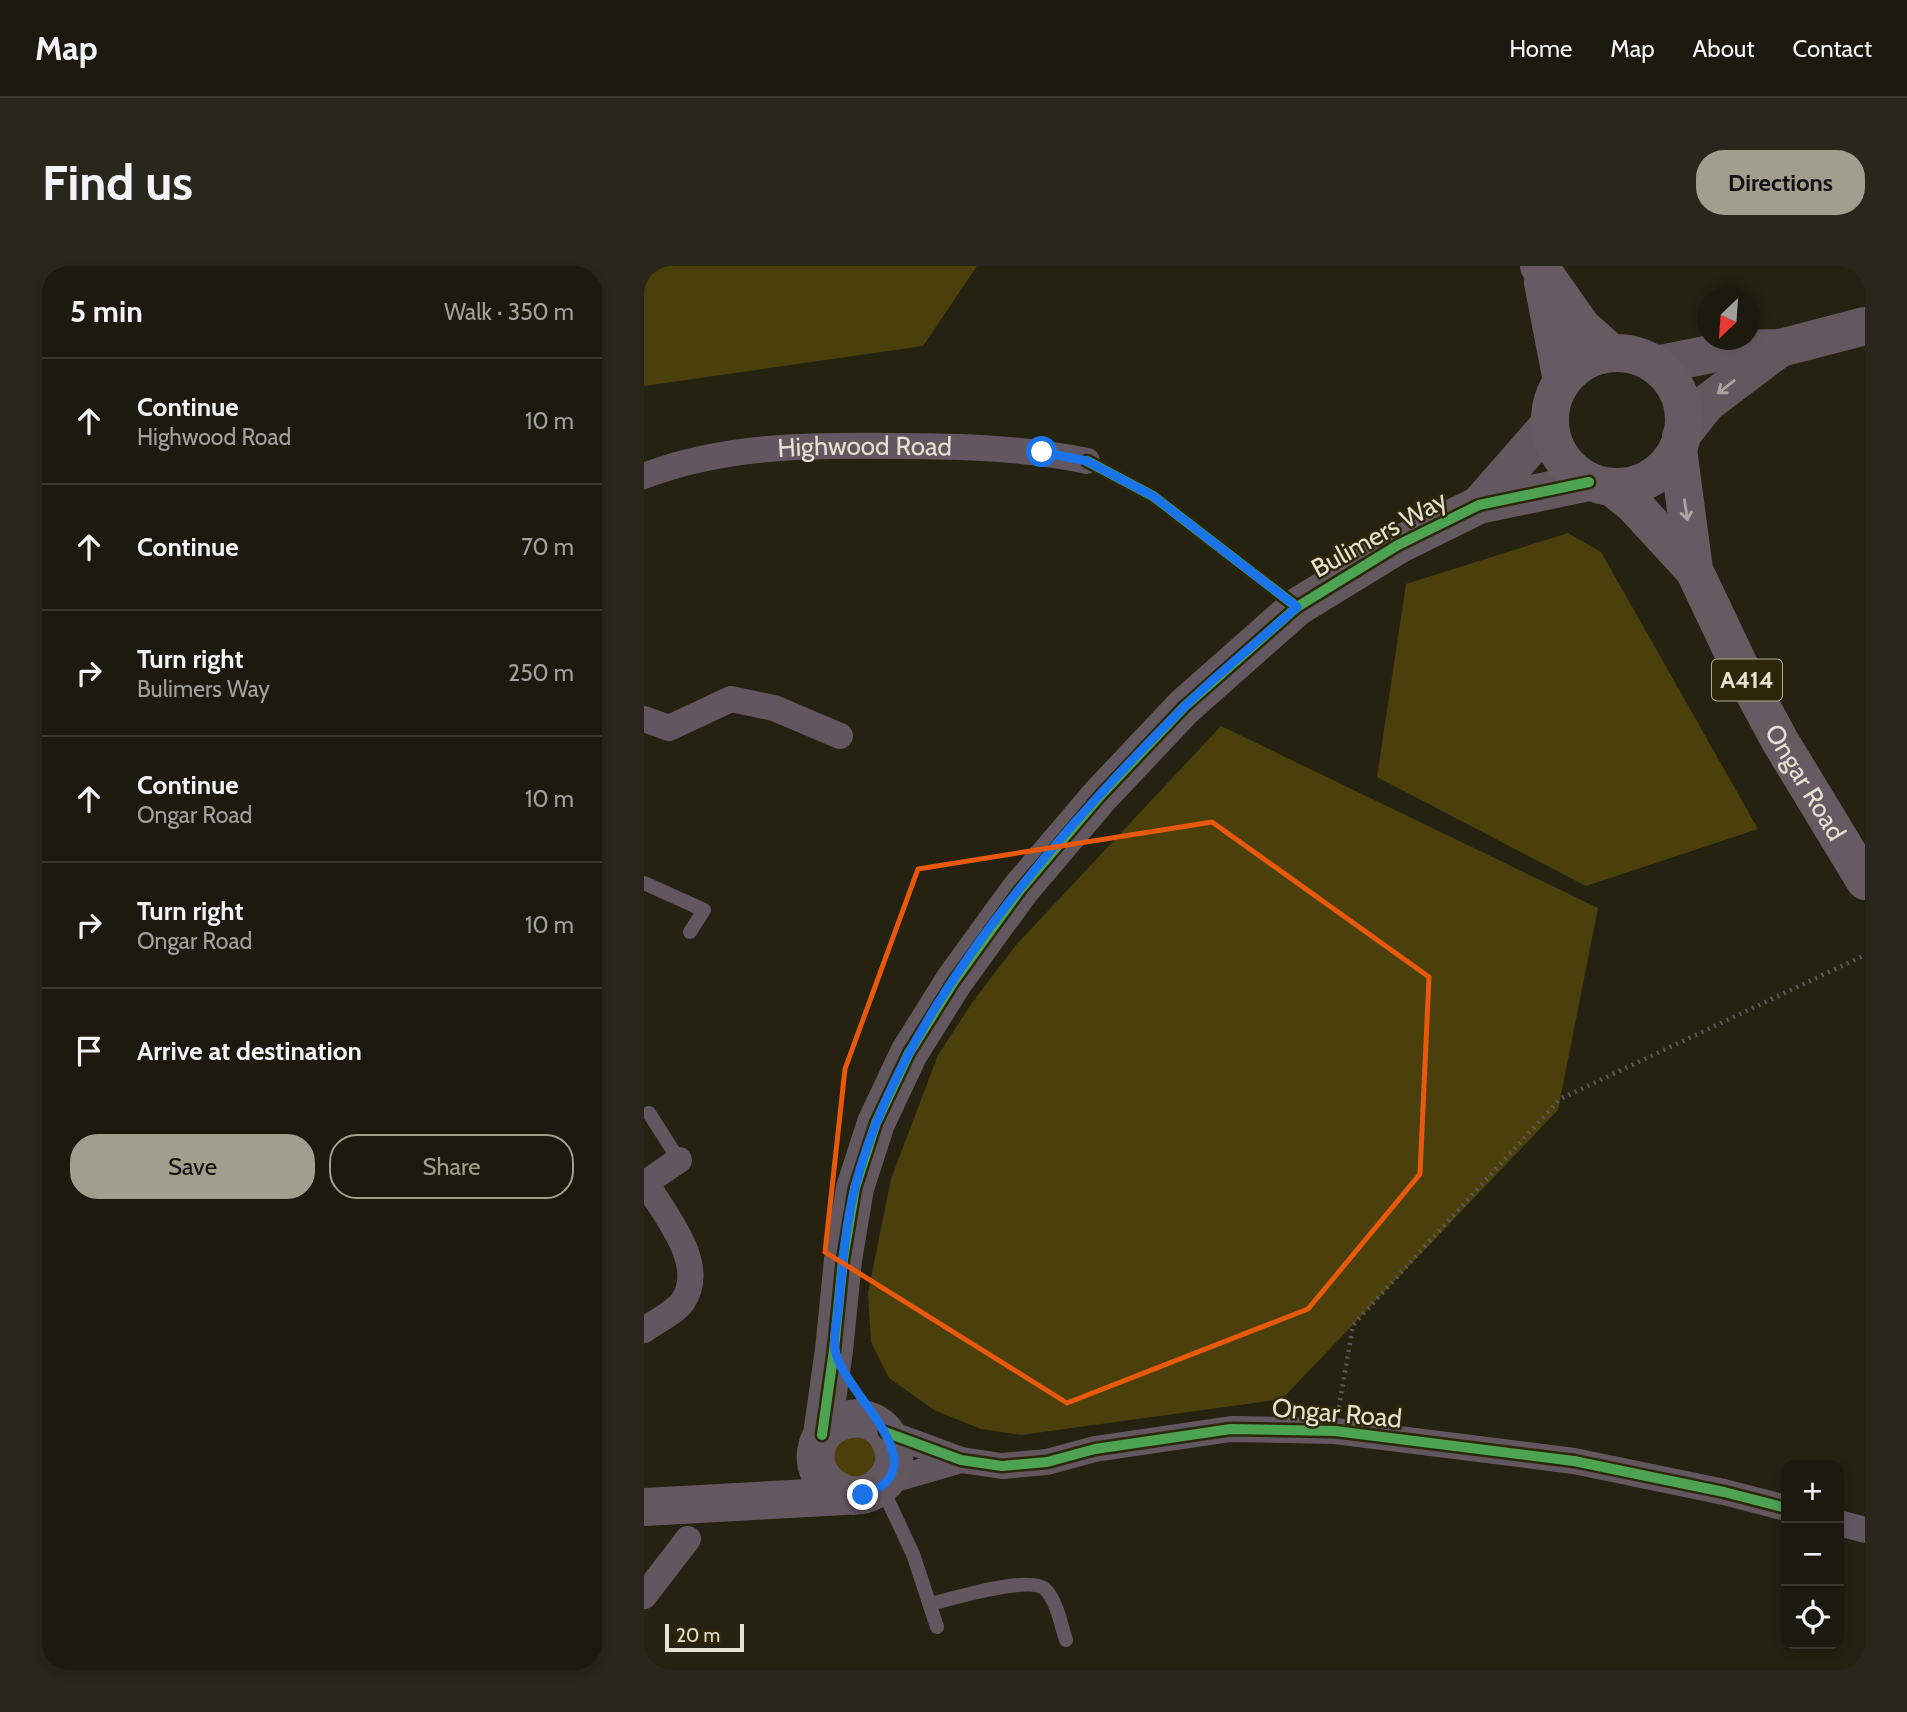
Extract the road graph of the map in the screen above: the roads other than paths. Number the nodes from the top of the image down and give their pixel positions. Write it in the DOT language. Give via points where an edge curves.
graph roads {
  1 [pos="1540,268"];
  2 [pos="1865,326"];
  3 [pos="1780,348"];
  4 [pos="1611,353"];
  5 [pos="1656,365"];
  6 [pos="1562,381"];
  7 [pos="1549,425"];
  8 [pos="1680,442"];
  9 [pos="1087,461"];
  10 [pos="644,476"];
  11 [pos="1601,485"];
  12 [pos="1479,505"];
  13 [pos="1695,570"];
  14 [pos="644,719"];
  15 [pos="840,736"];
  16 [pos="1865,881"];
  17 [pos="644,883"];
  18 [pos="690,932"];
  19 [pos="649,1113"];
  20 [pos="679,1160"];
  21 [pos="645,1184"];
  22 [pos="644,1330"];
  23 [pos="834,1350"];
  24 [pos="881,1428"];
  25 [pos="819,1442"];
  26 [pos="961,1460"];
  27 [pos="873,1488"];
  28 [pos="759,1501"];
  29 [pos="644,1507"];
  30 [pos="1781,1507"];
  31 [pos="1844,1524"];
  32 [pos="1865,1530"];
  33 [pos="688,1539"];
  34 [pos="644,1595"];
  35 [pos="930,1604"];
  36 [pos="937,1626"];
  37 [pos="1066,1640"];
  1 -- 4 [label="highway" via="1582,327"];
  1 -- 6 [label="highway"];
  2 -- 3 [label="street"];
  3 -- 5 [label="street" via="1736,349"];
  3 -- 8 [label="street, one-way" via="1707,403"];
  4 -- 5 [label="highway" via="1627,353"];
  4 -- 6 [label="highway" via="1592,357"];
  5 -- 8 [label="highway" via="1677,389 1683,411"];
  6 -- 7 [label="highway" via="1552,402"];
  7 -- 11 [label="highway" via="1566,464"];
  7 -- 12 [label="street, Bulimers Way"];
  8 -- 11 [label="highway" via="1666,467 1648,480 1633,486"];
  8 -- 13 [label="highway, Ongar Road / A414, one-way"];
  9 -- 10 [label="street, Highwood Road" via="1002,449 855,445 706,456"];
  11 -- 12 [label="street, Bulimers Way"];
  11 -- 13 [label="highway, Ongar Road / A414" via="1634,505"];
  12 -- 23 [label="street, Bulimers Way" via="1398,545 1297,607 1184,707 1020,890 909,1053 876,1123 855,1188"];
  13 -- 16 [label="highway, Ongar Road / A414" via="1756,698"];
  14 -- 15 [label="street" via="669,728 731,699 774,708"];
  17 -- 18 [label="lane" via="704,910"];
  19 -- 20 [label="lane"];
  20 -- 21 [label="street"];
  21 -- 22 [label="street" via="686,1252 692,1277 683,1302"];
  23 -- 24 [label="street"];
  23 -- 25 [label="street, Bulimers Way"];
  24 -- 25 [label="street, Ongar Road" via="860,1418 846,1418 831,1425"];
  24 -- 26 [label="street, Ongar Road"];
  24 -- 27 [label="street" via="895,1458"];
  25 -- 27 [label="street" via="816,1463 833,1490"];
  25 -- 28 [label="street, Ongar Road"];
  26 -- 27 [label="street, Ongar Road"];
  26 -- 30 [label="street, Ongar Road" via="1002,1466 1047,1462 1133,1443 1231,1429 1335,1431 1574,1461"];
  27 -- 28 [label="street, Ongar Road"];
  27 -- 35 [label="lane" via="913,1554"];
  28 -- 29 [label="street, Ongar Road"];
  31 -- 32 [label="street"];
  33 -- 34 [label="street"];
  35 -- 36 [label="lane"];
  35 -- 37 [label="lane" via="1036,1584 1051,1599"];
}
